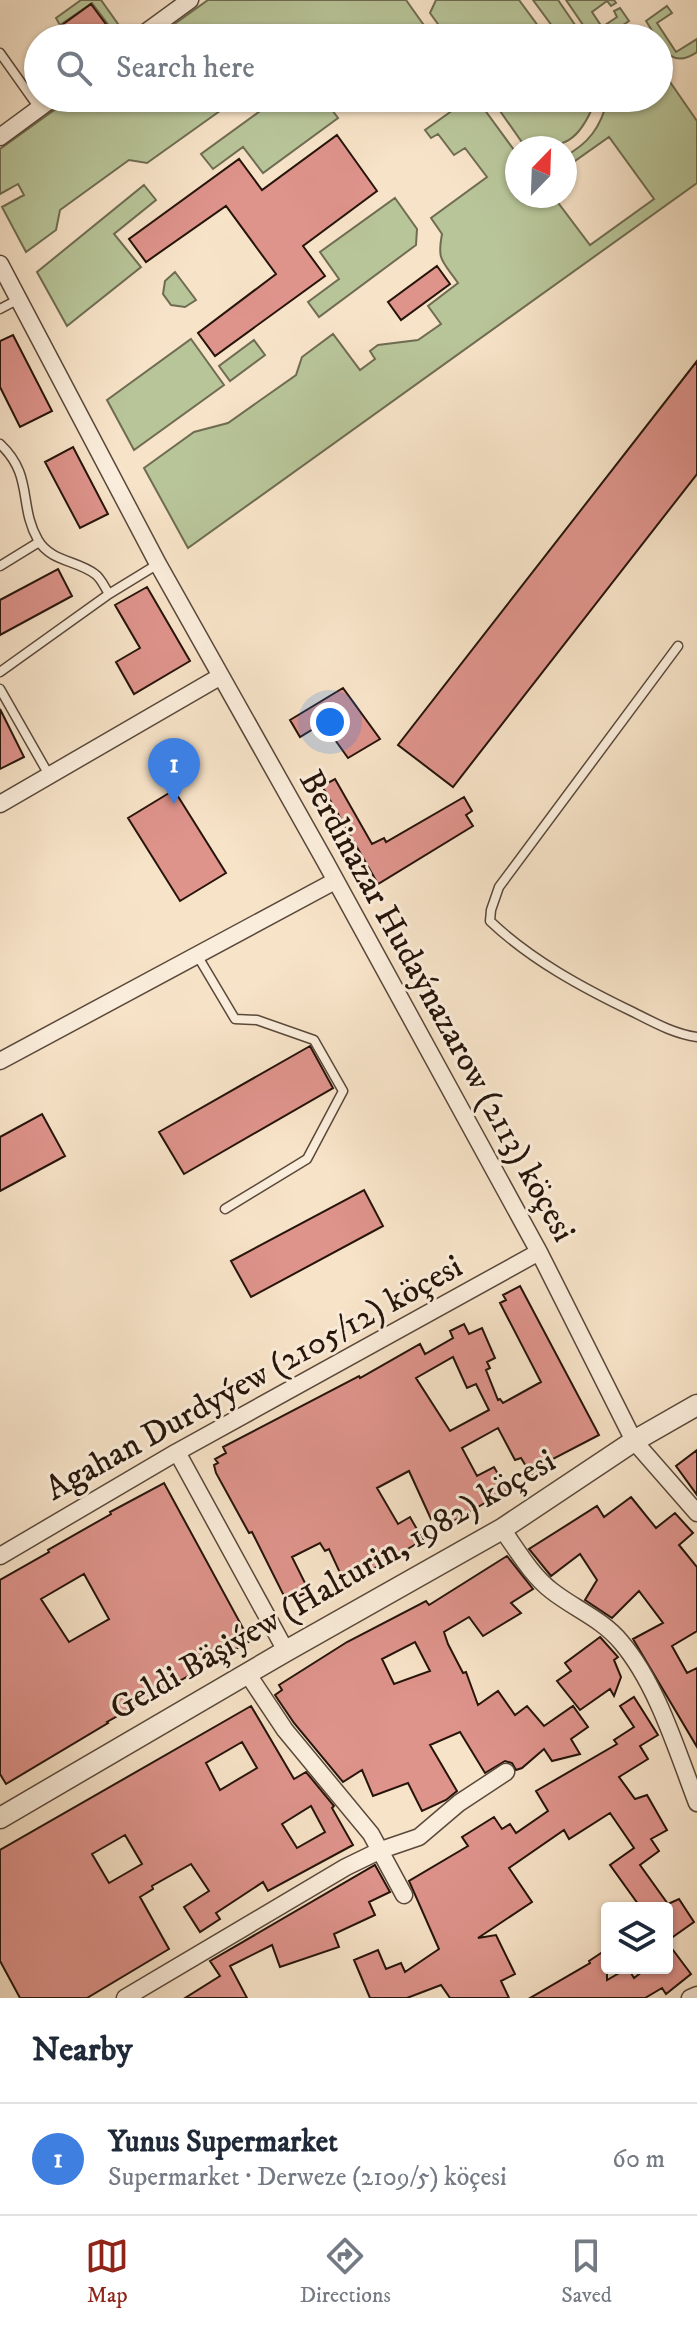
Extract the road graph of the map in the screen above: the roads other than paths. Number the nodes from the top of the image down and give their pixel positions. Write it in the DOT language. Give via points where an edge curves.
graph roads {
  1 [pos="190,0"];
  2 [pos="157,24"];
  3 [pos="0,53"];
  4 [pos="24,79"];
  5 [pos="34,112"];
  6 [pos="0,137"];
  7 [pos="0,264"];
  8 [pos="19,299"];
  9 [pos="0,309"];
  10 [pos="0,444"];
  11 [pos="39,542"];
  12 [pos="158,564"];
  13 [pos="0,566"];
  14 [pos="109,594"];
  15 [pos="678,646"];
  16 [pos="0,672"];
  17 [pos="221,676"];
  18 [pos="0,689"];
  19 [pos="49,776"];
  20 [pos="0,804"];
  21 [pos="335,881"];
  22 [pos="197,955"];
  23 [pos="697,1037"];
  24 [pos="0,1061"];
  25 [pos="225,1209"];
  26 [pos="539,1252"];
  27 [pos="697,1405"];
  28 [pos="634,1441"];
  29 [pos="177,1452"];
  30 [pos="697,1513"];
  31 [pos="502,1529"];
  32 [pos="0,1556"];
  33 [pos="286,1651"];
  34 [pos="247,1673"];
  35 [pos="506,1772"];
  36 [pos="697,1803"];
  37 [pos="0,1818"];
  38 [pos="381,1850"];
  39 [pos="404,1895"];
  40 [pos="697,1995"];
  41 [pos="125,1998"];
  42 [pos="690,1998"];
  1 -- 2 [label="street"];
  3 -- 4 [label="lane"];
  5 -- 6 [label="street"];
  7 -- 8 [label="street, Berdinazar Hudaýnazarow (2113) köçesi"];
  8 -- 9 [label="lane"];
  8 -- 12 [label="street, Berdinazar Hudaýnazarow (2113) köçesi"];
  10 -- 11 [label="lane" via="25,482"];
  11 -- 13 [label="lane"];
  11 -- 14 [label="lane" via="54,556 96,574"];
  12 -- 14 [label="lane"];
  12 -- 17 [label="street, Berdinazar Hudaýnazarow (2113) köçesi"];
  14 -- 16 [label="lane"];
  15 -- 23 [label="lane" via="499,887 490,921 589,991 663,1027"];
  17 -- 19 [label="street"];
  17 -- 21 [label="street, Berdinazar Hudaýnazarow (2113) köçesi"];
  18 -- 19 [label="lane"];
  19 -- 20 [label="street"];
  21 -- 22 [label="street"];
  21 -- 26 [label="street, Berdinazar Hudaýnazarow (2113) köçesi"];
  22 -- 24 [label="street"];
  22 -- 25 [label="lane" via="235,1019 257,1020 314,1040 343,1091 307,1159"];
  26 -- 28 [label="street, Berdinazar Hudaýnazarow (2113) köçesi"];
  26 -- 29 [label="street, Agahan Durdyýew (2105/12) köçesi"];
  27 -- 28 [label="street, Geldi Bäşiýew (Halturin, 1982) köçesi"];
  28 -- 30 [label="street, Berdinazar Hudaýnazarow (2113) köçesi"];
  28 -- 31 [label="street, Geldi Bäşiýew (Halturin, 1982) köçesi"];
  29 -- 32 [label="street, Agahan Durdyýew (2105/12) köçesi"];
  29 -- 33 [label="street"];
  31 -- 33 [label="street, Geldi Bäşiýew (Halturin, 1982) köçesi"];
  31 -- 36 [label="street" via="551,1591 605,1625 623,1644 654,1698"];
  33 -- 34 [label="street, Geldi Bäşiýew (Halturin, 1982) köçesi"];
  34 -- 37 [label="street, Geldi Bäşiýew (Halturin, 1982) köçesi"];
  34 -- 38 [label="street" via="285,1730"];
  35 -- 38 [label="street" via="419,1837"];
  38 -- 39 [label="street"];
  38 -- 41 [label="street"];
  40 -- 42 [label="street"];
}
